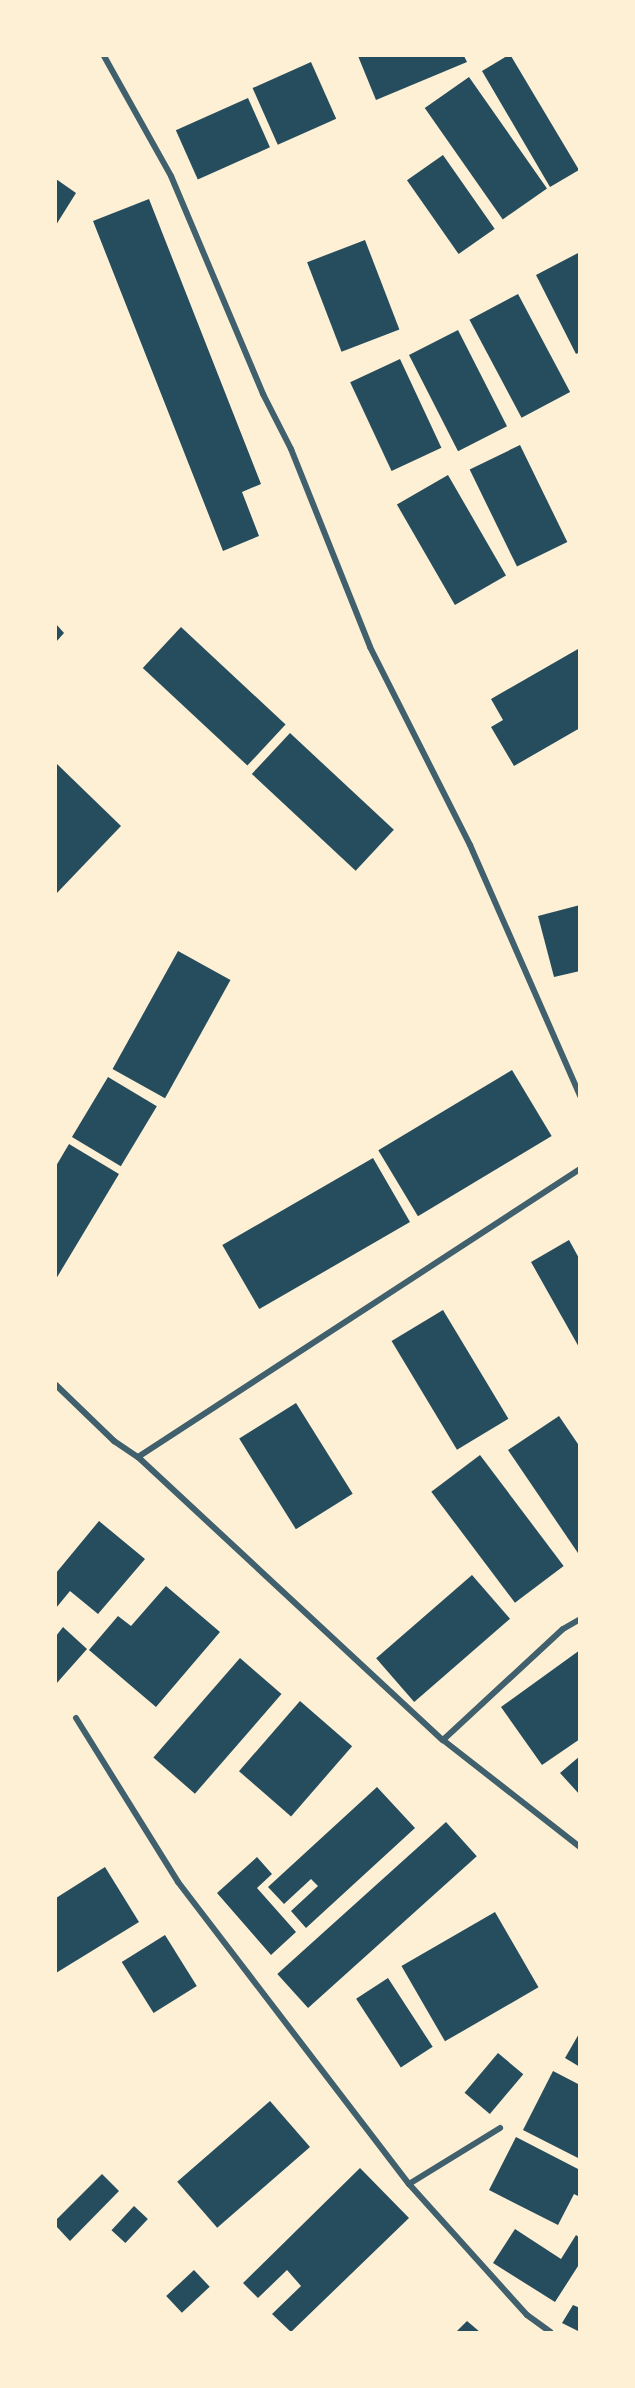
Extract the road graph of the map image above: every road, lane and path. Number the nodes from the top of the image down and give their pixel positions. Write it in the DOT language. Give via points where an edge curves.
graph roads {
  1 [pos="104,56"];
  2 [pos="579,1096"];
  3 [pos="579,1169"];
  4 [pos="56,1385"];
  5 [pos="138,1457"];
  6 [pos="579,1619"];
  7 [pos="76,1718"];
  8 [pos="443,1740"];
  9 [pos="579,1847"];
  10 [pos="500,2128"];
  11 [pos="409,2184"];
  12 [pos="550,2332"];
  1 -- 2 [label="street" via="171,176 263,394 291,449 370,647 470,845"];
  3 -- 5 [label="street"];
  4 -- 5 [label="street" via="114,1441"];
  5 -- 8 [label="street"];
  6 -- 8 [label="street" via="563,1629"];
  7 -- 11 [label="street" via="178,1882"];
  8 -- 9 [label="street"];
  10 -- 11 [label="street"];
  11 -- 12 [label="street" via="527,2315"];
}
